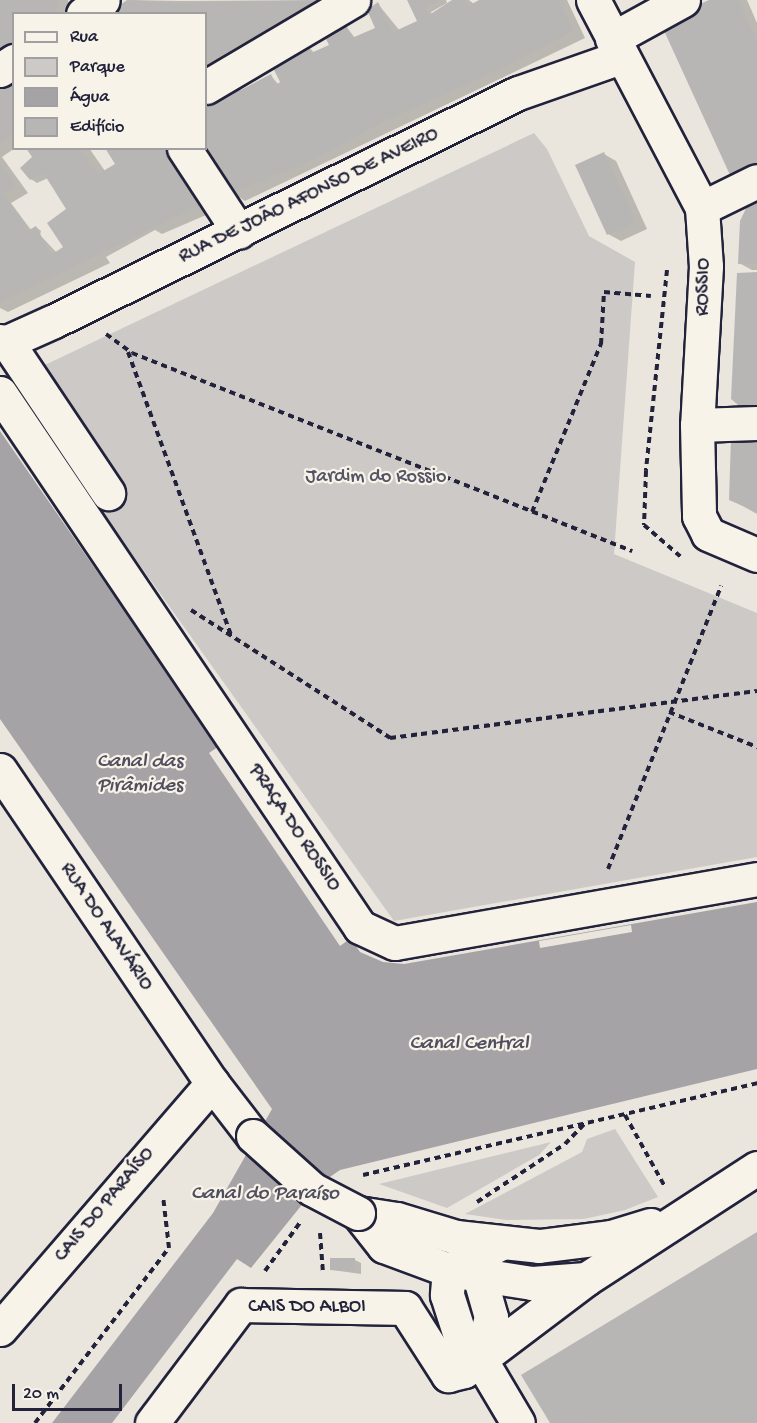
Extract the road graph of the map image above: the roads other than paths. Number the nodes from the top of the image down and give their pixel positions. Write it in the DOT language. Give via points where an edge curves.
graph roads {
  1 [pos="353,0"];
  2 [pos="593,0"];
  3 [pos="683,0"];
  4 [pos="617,48"];
  5 [pos="207,86"];
  6 [pos="185,150"];
  7 [pos="757,181"];
  8 [pos="702,208"];
  9 [pos="239,232"];
  10 [pos="4,342"];
  11 [pos="0,393"];
  12 [pos="757,423"];
  13 [pos="697,425"];
  14 [pos="108,493"];
  15 [pos="757,555"];
  16 [pos="0,770"];
  17 [pos="757,879"];
  18 [pos="212,1083"];
  19 [pos="757,1168"];
  20 [pos="681,1216"];
  21 [pos="463,1260"];
  22 [pos="586,1279"];
  23 [pos="0,1329"];
  24 [pos="480,1359"];
  25 [pos="152,1423"];
  26 [pos="518,1423"];
  1 -- 5 [label="street"];
  2 -- 4 [label="street, ROSSIO"];
  3 -- 4 [label="street, RUA DE JOÃO AFONSO DE AVEIRO"];
  4 -- 8 [label="street, ROSSIO"];
  4 -- 9 [label="street, RUA DE JOÃO AFONSO DE AVEIRO"];
  6 -- 9 [label="street"];
  7 -- 8 [label="street"];
  8 -- 13 [label="street, ROSSIO" via="706,266"];
  9 -- 10 [label="street, RUA DE JOÃO AFONSO DE AVEIRO"];
  10 -- 14 [label="street"];
  11 -- 17 [label="street, PRAÇA DO ROSSIO" via="360,927 395,943"];
  12 -- 13 [label="street"];
  13 -- 15 [label="street, ROSSIO" via="699,516 708,534"];
  16 -- 18 [label="street, RUA DO ALAVÁRIO"];
  18 -- 21 [label="street, RUA DO ALAVÁRIO, bridge" via="253,1136 312,1189 358,1212 384,1246"];
  18 -- 23 [label="street, CAIS DO PARAÍSO"];
  19 -- 20 [label="street"];
  20 -- 21 [label="street" via="611,1237 539,1246 499,1244"];
  20 -- 22 [label="street"];
  21 -- 22 [label="street" via="532,1283"];
  21 -- 24 [label="street" via="447,1295 462,1342"];
  22 -- 24 [label="street"];
  24 -- 25 [label="street, CAIS DO ALBOI" via="464,1371 448,1375 405,1308 241,1305"];
  24 -- 26 [label="street"];
}
